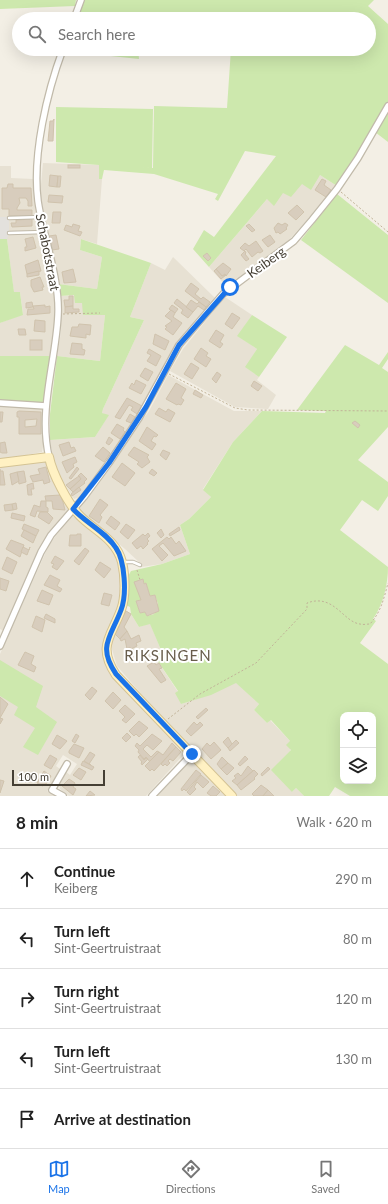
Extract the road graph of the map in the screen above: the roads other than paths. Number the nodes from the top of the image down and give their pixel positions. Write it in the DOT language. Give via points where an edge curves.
graph roads {
  1 [pos="81,0"];
  2 [pos="77,12"];
  3 [pos="61,56"];
  4 [pos="388,106"];
  5 [pos="42,217"];
  6 [pos="9,218"];
  7 [pos="44,232"];
  8 [pos="9,233"];
  9 [pos="0,403"];
  10 [pos="46,406"];
  11 [pos="49,457"];
  12 [pos="0,463"];
  13 [pos="73,509"];
  14 [pos="122,562"];
  15 [pos="140,565"];
  16 [pos="0,646"];
  17 [pos="192,754"];
  18 [pos="67,764"];
  19 [pos="63,796"];
  20 [pos="152,796"];
  21 [pos="232,796"];
  1 -- 2 [label="street"];
  3 -- 5 [label="street, Schabotstraat" via="51,84 38,158 37,183"];
  4 -- 13 [label="street, Keiberg" via="338,189 294,241 223,294 179,345 139,418 109,463"];
  5 -- 6 [label="lane"];
  5 -- 7 [label="street, Schabotstraat"];
  7 -- 8 [label="lane"];
  7 -- 10 [label="street, Schabotstraat" via="56,288 58,314"];
  9 -- 10 [label="street"];
  10 -- 11 [label="street, Schabotstraat"];
  11 -- 12 [label="street"];
  11 -- 13 [label="street"];
  13 -- 14 [label="street" via="111,541"];
  13 -- 16 [label="street, Keiberg" via="51,534 41,552"];
  14 -- 15 [label="lane"];
  14 -- 17 [label="street" via="123,605 107,640 107,659 116,674"];
  17 -- 20 [label="street"];
  17 -- 21 [label="street"];
  18 -- 19 [label="street" via="52,790"];
}
